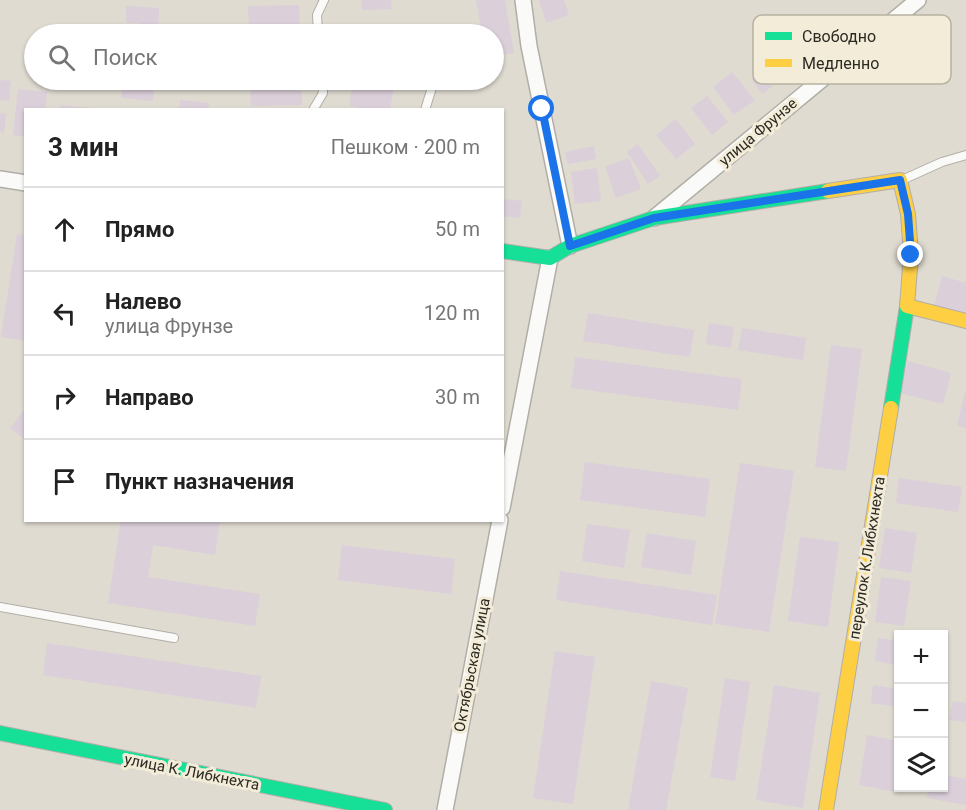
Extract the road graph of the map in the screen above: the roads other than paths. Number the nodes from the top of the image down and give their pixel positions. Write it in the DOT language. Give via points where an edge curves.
graph roads {
  1 [pos="324,0"];
  2 [pos="523,0"];
  3 [pos="918,0"];
  4 [pos="900,15"];
  5 [pos="317,24"];
  6 [pos="816,84"];
  7 [pos="322,90"];
  8 [pos="431,90"];
  9 [pos="314,108"];
  10 [pos="426,108"];
  11 [pos="966,155"];
  12 [pos="0,179"];
  13 [pos="900,180"];
  14 [pos="24,183"];
  15 [pos="654,218"];
  16 [pos="570,246"];
  17 [pos="504,251"];
  18 [pos="550,258"];
  19 [pos="907,306"];
  20 [pos="966,321"];
  21 [pos="504,498"];
  22 [pos="500,522"];
  23 [pos="0,607"];
  24 [pos="174,638"];
  25 [pos="0,733"];
  26 [pos="385,810"];
  27 [pos="445,810"];
  28 [pos="826,810"];
  1 -- 5 [label="lane"];
  2 -- 16 [label="street"];
  3 -- 4 [label="street, улица Фрунзе"];
  6 -- 15 [label="street, улица Фрунзе"];
  7 -- 9 [label="lane"];
  8 -- 10 [label="lane"];
  11 -- 13 [label="lane"];
  12 -- 14 [label="street"];
  13 -- 15 [label="street, улица Фрунзе"];
  13 -- 19 [label="street, переулок К.Либкхнехта" via="911,255"];
  15 -- 16 [label="street, улица Фрунзе"];
  16 -- 18 [label="street, улица Фрунзе"];
  17 -- 18 [label="street"];
  18 -- 21 [label="street"];
  19 -- 20 [label="street"];
  19 -- 28 [label="street, переулок К.Либкхнехта"];
  22 -- 27 [label="street, Октябрьская улица"];
  23 -- 24 [label="lane"];
  25 -- 26 [label="street, улица К. Либкнехта"];
}
